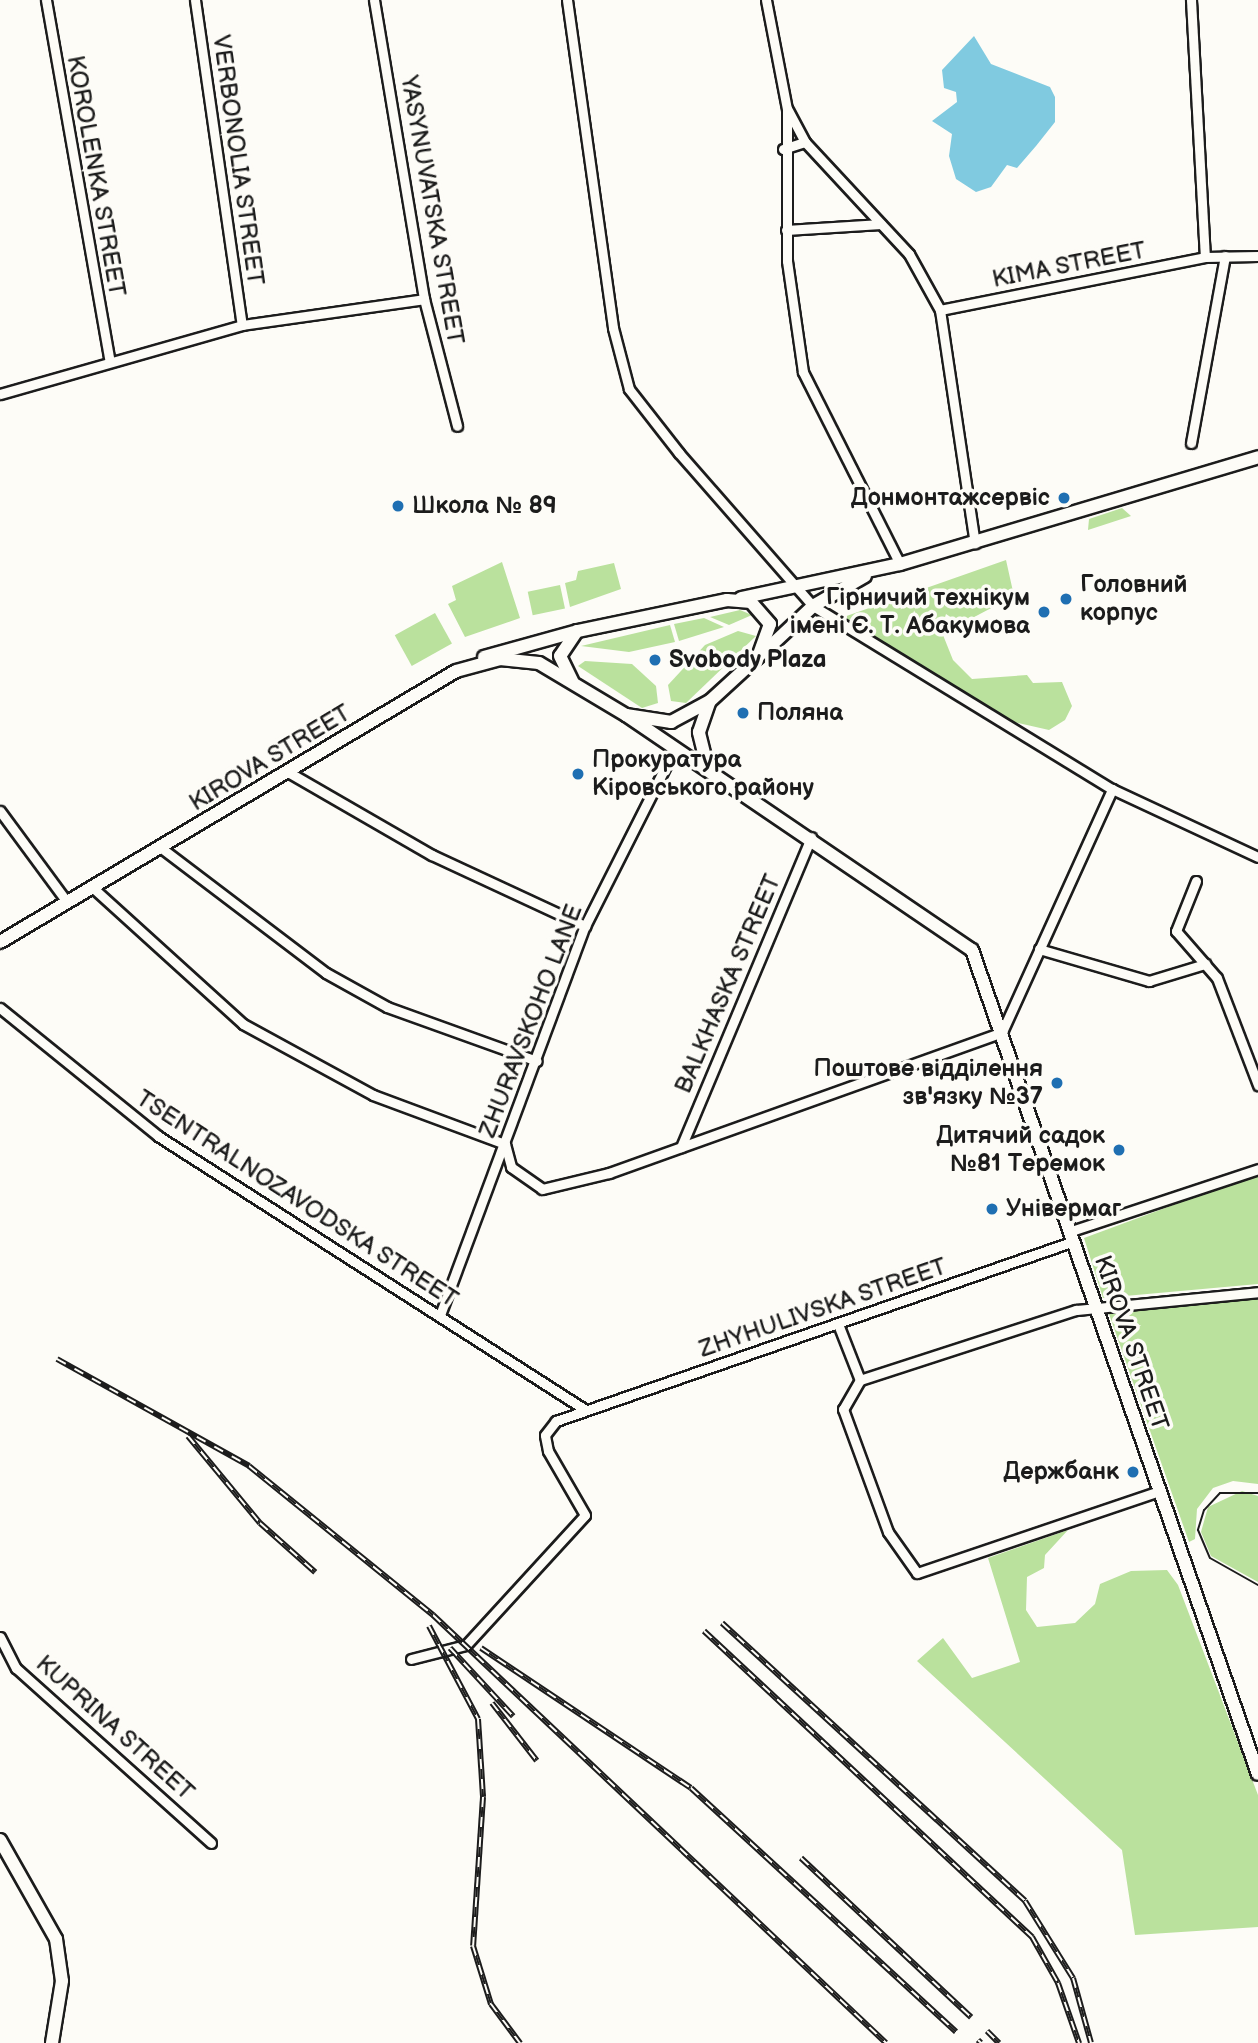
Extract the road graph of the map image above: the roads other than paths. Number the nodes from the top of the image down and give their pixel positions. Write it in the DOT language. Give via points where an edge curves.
graph roads {
  1 [pos="46,0"];
  2 [pos="195,0"];
  3 [pos="374,0"];
  4 [pos="567,0"];
  5 [pos="766,0"];
  6 [pos="1191,0"];
  7 [pos="787,108"];
  8 [pos="805,142"];
  9 [pos="783,148"];
  10 [pos="881,224"];
  11 [pos="786,230"];
  12 [pos="1225,256"];
  13 [pos="1258,256"];
  14 [pos="1205,257"];
  15 [pos="787,261"];
  16 [pos="424,299"];
  17 [pos="940,310"];
  18 [pos="242,325"];
  19 [pos="109,359"];
  20 [pos="0,394"];
  21 [pos="457,426"];
  22 [pos="1191,443"];
  23 [pos="1258,457"];
  24 [pos="975,543"];
  25 [pos="900,564"];
  26 [pos="874,570"];
  27 [pos="794,586"];
  28 [pos="727,600"];
  29 [pos="813,606"];
  30 [pos="577,631"];
  31 [pos="758,657"];
  32 [pos="456,671"];
  33 [pos="572,681"];
  34 [pos="710,701"];
  35 [pos="626,715"];
  36 [pos="675,748"];
  37 [pos="708,769"];
  38 [pos="288,772"];
  39 [pos="1112,789"];
  40 [pos="0,811"];
  41 [pos="811,837"];
  42 [pos="160,847"];
  43 [pos="1258,857"];
  44 [pos="1196,881"];
  45 [pos="92,887"];
  46 [pos="67,902"];
  47 [pos="585,926"];
  48 [pos="0,942"];
  49 [pos="1040,949"];
  50 [pos="1205,964"];
  51 [pos="0,1007"];
  52 [pos="1002,1032"];
  53 [pos="537,1061"];
  54 [pos="1258,1085"];
  55 [pos="505,1144"];
  56 [pos="681,1147"];
  57 [pos="1258,1169"];
  58 [pos="1072,1236"];
  59 [pos="1258,1292"];
  60 [pos="1098,1307"];
  61 [pos="440,1315"];
  62 [pos="838,1324"];
  63 [pos="860,1380"];
  64 [pos="583,1409"];
  65 [pos="1159,1491"];
  66 [pos="0,1637"];
  67 [pos="411,1659"];
  68 [pos="1258,1774"];
  69 [pos="0,1840"];
  70 [pos="211,1843"];
  71 [pos="52,2043"];
  1 -- 19 [label="street, KOROLENKA STREET"];
  2 -- 18 [label="street, VERBONOLIA STREET"];
  3 -- 16 [label="street, YASYNUVATSKA STREET"];
  4 -- 27 [label="street" via="613,328 629,389"];
  5 -- 7 [label="street"];
  6 -- 14 [label="street"];
  7 -- 8 [label="street"];
  7 -- 9 [label="street"];
  8 -- 9 [label="street"];
  8 -- 10 [label="street"];
  9 -- 11 [label="street"];
  9 -- 15 [label="street"];
  10 -- 11 [label="street"];
  10 -- 17 [label="street" via="909,254"];
  11 -- 15 [label="street"];
  12 -- 13 [label="street, KIMA STREET"];
  12 -- 14 [label="street, KIMA STREET"];
  12 -- 22 [label="street"];
  14 -- 17 [label="street, KIMA STREET"];
  15 -- 25 [label="street" via="803,372"];
  16 -- 18 [label="street"];
  16 -- 21 [label="street, YASYNUVATSKA STREET"];
  17 -- 24 [label="street"];
  18 -- 19 [label="street"];
  19 -- 20 [label="street"];
  23 -- 24 [label="main road"];
  24 -- 25 [label="main road"];
  25 -- 26 [label="main road"];
  26 -- 27 [label="main road"];
  26 -- 29 [label="main road"];
  27 -- 28 [label="main road"];
  27 -- 29 [label="street"];
  28 -- 30 [label="main road, KIROVA STREET"];
  28 -- 31 [label="main road, KIROVA STREET" via="751,602 766,615 770,632"];
  29 -- 31 [label="main road"];
  29 -- 39 [label="street"];
  30 -- 32 [label="main road, KIROVA STREET" via="500,649"];
  30 -- 33 [label="main road" via="560,656"];
  31 -- 34 [label="main road, KIROVA STREET"];
  32 -- 33 [label="main road, KIROVA STREET" via="522,660"];
  32 -- 38 [label="main road, KIROVA STREET"];
  33 -- 35 [label="main road, KIROVA STREET"];
  34 -- 35 [label="main road, KIROVA STREET" via="671,722"];
  34 -- 37 [label="main road, KIROVA STREET" via="699,732"];
  35 -- 36 [label="main road, KIROVA STREET"];
  36 -- 37 [label="main road, KIROVA STREET"];
  36 -- 47 [label="street, ZHURAVSKOHO LANE"];
  37 -- 41 [label="main road, KIROVA STREET"];
  38 -- 42 [label="main road, KIROVA STREET"];
  38 -- 47 [label="street" via="432,855"];
  39 -- 43 [label="street"];
  39 -- 49 [label="street"];
  40 -- 46 [label="street"];
  41 -- 52 [label="main road, KIROVA STREET" via="967,943"];
  41 -- 56 [label="street, BALKHASKA STREET"];
  42 -- 45 [label="main road, KIROVA STREET"];
  42 -- 53 [label="street" via="326,973 387,1007"];
  44 -- 50 [label="street" via="1176,931"];
  45 -- 46 [label="main road, KIROVA STREET"];
  45 -- 55 [label="street" via="243,1024 373,1095"];
  46 -- 48 [label="main road, KIROVA STREET"];
  47 -- 53 [label="street, ZHURAVSKOHO LANE"];
  49 -- 50 [label="street" via="1149,981"];
  49 -- 52 [label="street"];
  50 -- 54 [label="street" via="1217,978"];
  51 -- 61 [label="street, TSENTRALNOZAVODSKA STREET" via="158,1136"];
  52 -- 56 [label="street"];
  52 -- 58 [label="main road, KIROVA STREET"];
  53 -- 55 [label="street, ZHURAVSKOHO LANE"];
  55 -- 56 [label="street" via="511,1167 542,1189"];
  55 -- 61 [label="street, ZHURAVSKOHO LANE"];
  57 -- 58 [label="street, ZHYHULIVSKA STREET"];
  58 -- 60 [label="main road, KIROVA STREET"];
  58 -- 62 [label="street, ZHYHULIVSKA STREET"];
  59 -- 60 [label="street"];
  60 -- 63 [label="street"];
  60 -- 65 [label="main road, KIROVA STREET"];
  61 -- 64 [label="street, TSENTRALNOZAVODSKA STREET"];
  62 -- 63 [label="street"];
  62 -- 64 [label="street, ZHYHULIVSKA STREET"];
  63 -- 65 [label="street" via="843,1409 888,1532 917,1573"];
  64 -- 67 [label="street, ZHYHULIVSKA STREET" via="556,1421 545,1435 585,1516 466,1645"];
  65 -- 68 [label="main road, KIROVA STREET"];
  66 -- 70 [label="street, KUPRINA STREET" via="16,1668"];
  69 -- 71 [label="main road" via="42,1909 60,1955"];
}
